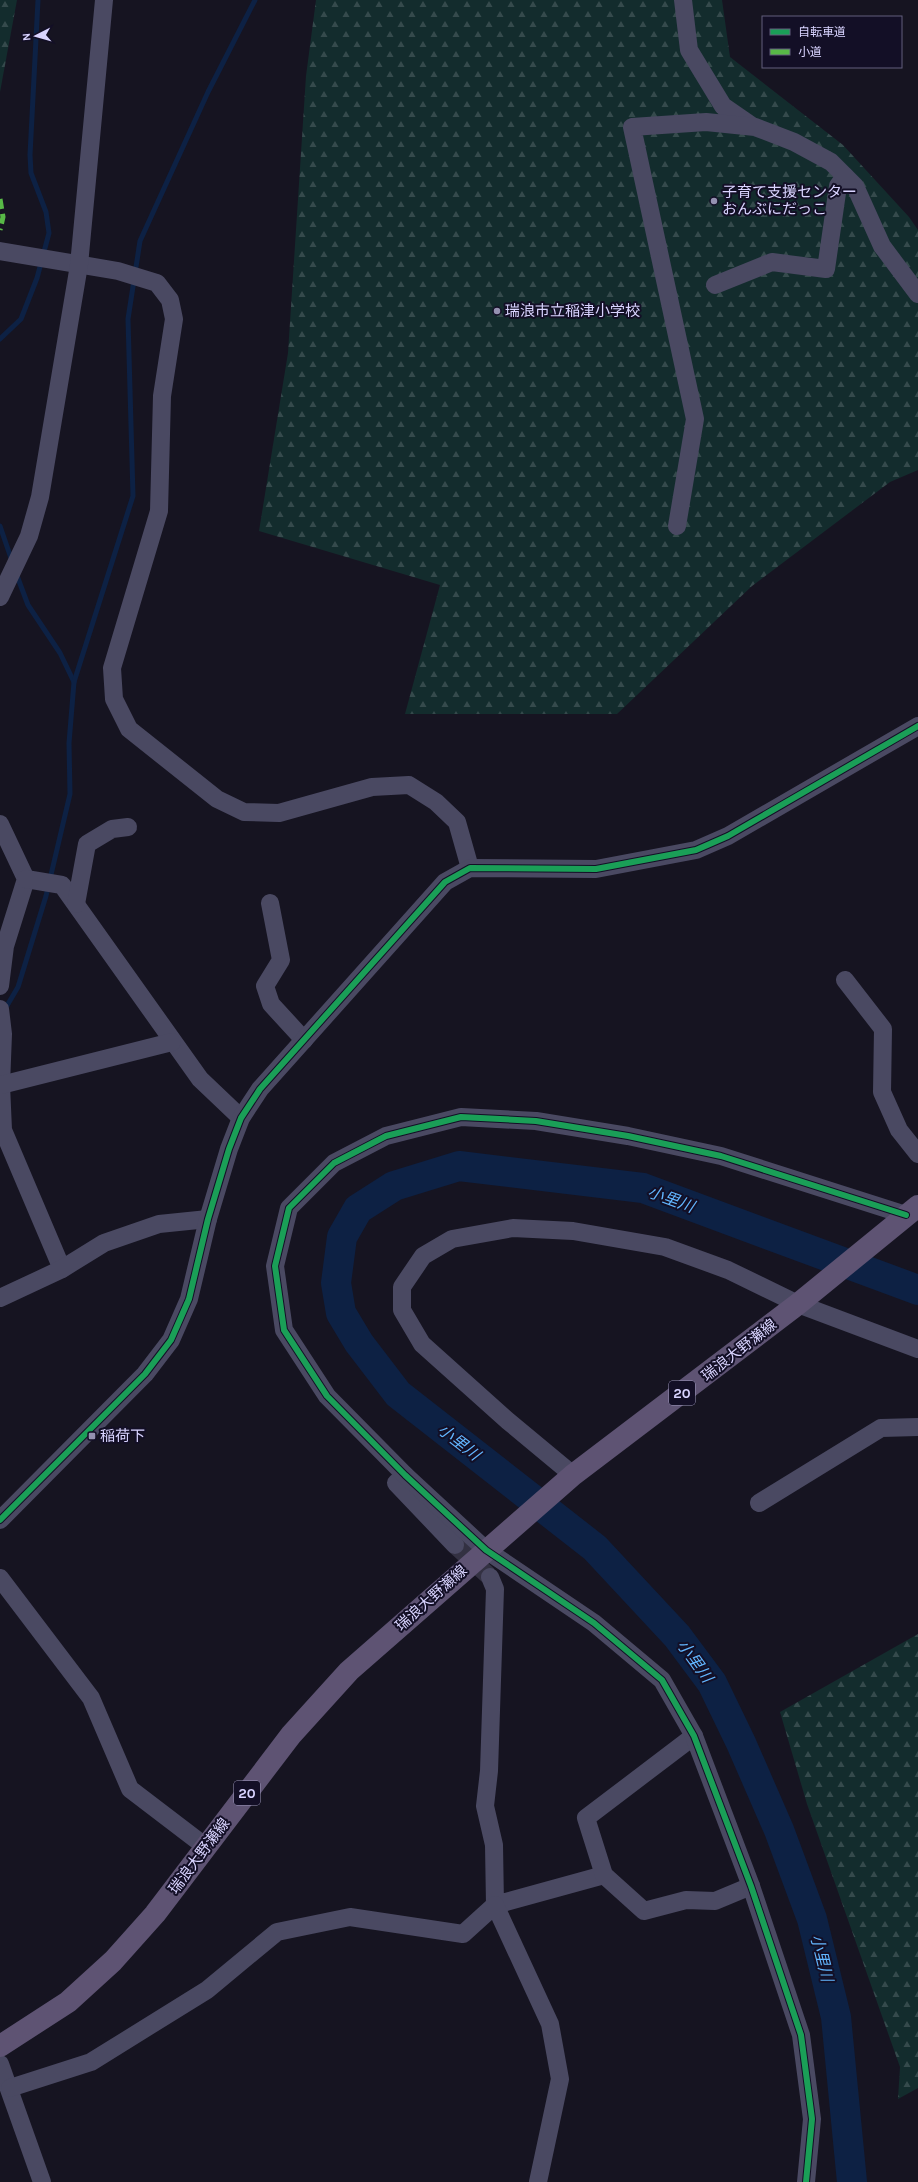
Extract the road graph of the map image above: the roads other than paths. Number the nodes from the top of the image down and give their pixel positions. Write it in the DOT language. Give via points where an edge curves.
graph roads {
  1 [pos="104,0"];
  2 [pos="683,0"];
  3 [pos="755,127"];
  4 [pos="845,176"];
  5 [pos="0,250"];
  6 [pos="79,265"];
  7 [pos="715,285"];
  8 [pos="918,294"];
  9 [pos="677,526"];
  10 [pos="0,597"];
  11 [pos="918,726"];
  12 [pos="0,824"];
  13 [pos="128,827"];
  14 [pos="470,868"];
  15 [pos="26,879"];
  16 [pos="270,903"];
  17 [pos="76,904"];
  18 [pos="845,980"];
  19 [pos="0,986"];
  20 [pos="0,1009"];
  21 [pos="304,1040"];
  22 [pos="172,1042"];
  23 [pos="2,1085"];
  24 [pos="241,1118"];
  25 [pos="918,1154"];
  26 [pos="907,1215"];
  27 [pos="208,1219"];
  28 [pos="62,1269"];
  29 [pos="0,1298"];
  30 [pos="803,1300"];
  31 [pos="918,1349"];
  32 [pos="918,1427"];
  33 [pos="405,1475"];
  34 [pos="565,1482"];
  35 [pos="759,1503"];
  36 [pos="0,1520"];
  37 [pos="455,1545"];
  38 [pos="491,1545"];
  39 [pos="0,1578"];
  40 [pos="490,1578"];
  41 [pos="694,1736"];
  42 [pos="206,1847"];
  43 [pos="604,1875"];
  44 [pos="751,1886"];
  45 [pos="495,1905"];
  46 [pos="0,2046"];
  47 [pos="0,2064"];
  48 [pos="10,2088"];
  49 [pos="42,2182"];
  50 [pos="538,2182"];
  51 [pos="806,2182"];
  1 -- 6 [label="street"];
  2 -- 3 [label="street" via="689,50 723,106"];
  3 -- 4 [label="street" via="794,142 831,162"];
  3 -- 9 [label="street" via="706,122 632,126 695,419"];
  4 -- 7 [label="street" via="838,186 826,269 772,262"];
  4 -- 8 [label="street" via="855,186 882,246"];
  5 -- 6 [label="street"];
  6 -- 10 [label="street" via="40,497 29,536"];
  6 -- 14 [label="street" via="118,271 157,283 170,300 174,319 162,396 159,511 112,668 114,699 129,729 217,799 244,812 279,813 372,787 409,785 436,802 456,822"];
  11 -- 14 [label="street" via="728,836 696,850 596,869"];
  12 -- 15 [label="street"];
  13 -- 17 [label="street" via="112,829 87,844"];
  14 -- 21 [label="street" via="445,882"];
  15 -- 17 [label="street" via="62,885"];
  15 -- 19 [label="street" via="5,946"];
  16 -- 21 [label="street" via="282,960 265,986 271,1004"];
  17 -- 22 [label="street"];
  18 -- 25 [label="street" via="883,1029 882,1092 898,1130"];
  20 -- 23 [label="street" via="3,1034"];
  21 -- 24 [label="street" via="260,1089"];
  22 -- 23 [label="street"];
  22 -- 24 [label="street" via="200,1079"];
  23 -- 28 [label="street" via="3,1130"];
  24 -- 27 [label="street"];
  26 -- 30 [label="main road, 瑞浪大野瀬線 / 20"];
  26 -- 33 [label="street" via="721,1156 628,1136 536,1122 461,1117 386,1136 334,1163 289,1208 275,1266 284,1330 327,1396"];
  27 -- 28 [label="street" via="159,1224 104,1243"];
  27 -- 36 [label="street" via="189,1299 171,1340 145,1374"];
  28 -- 29 [label="street"];
  30 -- 31 [label="street"];
  30 -- 34 [label="main road, 瑞浪大野瀬線 / 20"];
  30 -- 34 [label="street" via="665,1247 573,1231 514,1228 452,1239 423,1256 402,1287 402,1310 422,1344 508,1421"];
  32 -- 35 [label="street" via="881,1428"];
  33 -- 37 [label="street" via="396,1483"];
  33 -- 38 [label="street"];
  34 -- 38 [label="main road, 瑞浪大野瀬線 / 20"];
  38 -- 41 [label="street" via="594,1623 662,1680"];
  38 -- 42 [label="main road, 瑞浪大野瀬線 / 20" via="349,1671 291,1735"];
  39 -- 42 [label="street" via="91,1698 130,1789"];
  40 -- 45 [label="street" via="495,1589 489,1771 485,1806 494,1845"];
  41 -- 43 [label="street" via="586,1818"];
  41 -- 44 [label="street"];
  42 -- 46 [label="main road, 瑞浪大野瀬線 / 20" via="155,1914 113,1961 68,2002"];
  43 -- 44 [label="street" via="644,1911 686,1900 715,1901"];
  43 -- 45 [label="street"];
  44 -- 51 [label="street" via="801,2035 812,2119"];
  45 -- 48 [label="street" via="463,1934 350,1917 277,1932 207,1990 91,2062"];
  45 -- 50 [label="street" via="550,2024 560,2079"];
  47 -- 48 [label="street"];
  48 -- 49 [label="street"];
}
